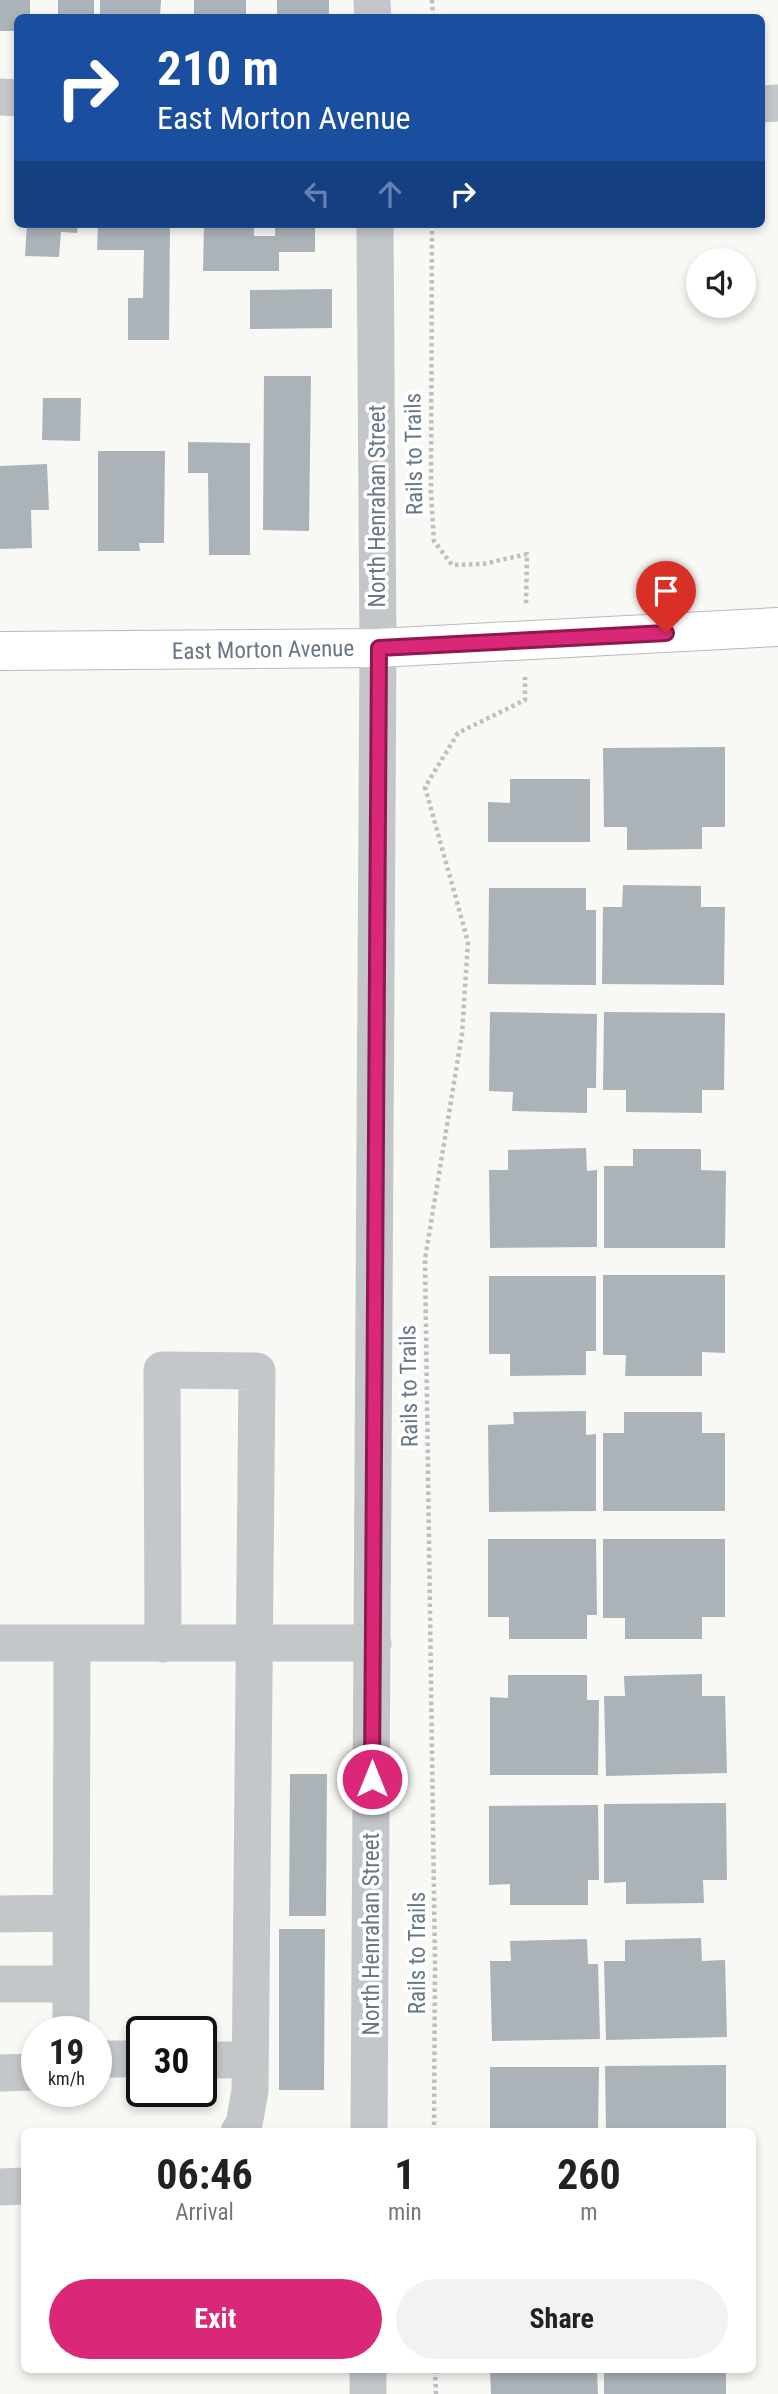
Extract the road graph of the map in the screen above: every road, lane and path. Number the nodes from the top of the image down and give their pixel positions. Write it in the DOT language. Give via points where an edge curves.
graph roads {
  1 [pos="375,228"];
  2 [pos="432,228"];
  3 [pos="526,591"];
  4 [pos="778,627"];
  5 [pos="379,648"];
  6 [pos="0,651"];
  7 [pos="525,700"];
  8 [pos="0,1643"];
  9 [pos="72,1643"];
  10 [pos="256,1643"];
  11 [pos="373,1643"];
  12 [pos="163,1644"];
  13 [pos="0,1913"];
  14 [pos="71,1913"];
  15 [pos="71,1983"];
  16 [pos="0,1984"];
  17 [pos="71,2016"];
  18 [pos="217,2060"];
  19 [pos="250,2060"];
  20 [pos="21,2072"];
  21 [pos="0,2073"];
  22 [pos="242,2128"];
  23 [pos="369,2128"];
  24 [pos="434,2128"];
  25 [pos="21,2186"];
  26 [pos="0,2187"];
  27 [pos="368,2373"];
  28 [pos="435,2373"];
  29 [pos="368,2394"];
  30 [pos="436,2394"];
  1 -- 5 [label="street, North Henrahan Street"];
  2 -- 3 [label="path, Rails to Trails" via="434,541 452,565 483,564 527,554"];
  4 -- 5 [label="main road, East Morton Avenue"];
  5 -- 6 [label="main road, East Morton Avenue"];
  5 -- 11 [label="street, North Henrahan Street"];
  7 -- 24 [label="path, Rails to Trails" via="458,733 425,787 468,942 462,1034 425,1259"];
  8 -- 9 [label="street"];
  9 -- 12 [label="street"];
  9 -- 14 [label="street"];
  10 -- 11 [label="street"];
  10 -- 12 [label="street"];
  10 -- 12 [label="street" via="257,1371 162,1370"];
  10 -- 19 [label="street"];
  11 -- 23 [label="street, North Henrahan Street"];
  13 -- 14 [label="street"];
  14 -- 15 [label="street"];
  15 -- 16 [label="street"];
  15 -- 17 [label="street"];
  18 -- 19 [label="street"];
  19 -- 22 [label="street" via="250,2091"];
  20 -- 21 [label="street"];
  25 -- 26 [label="street"];
  27 -- 29 [label="street"];
  28 -- 30 [label="path"];
}
